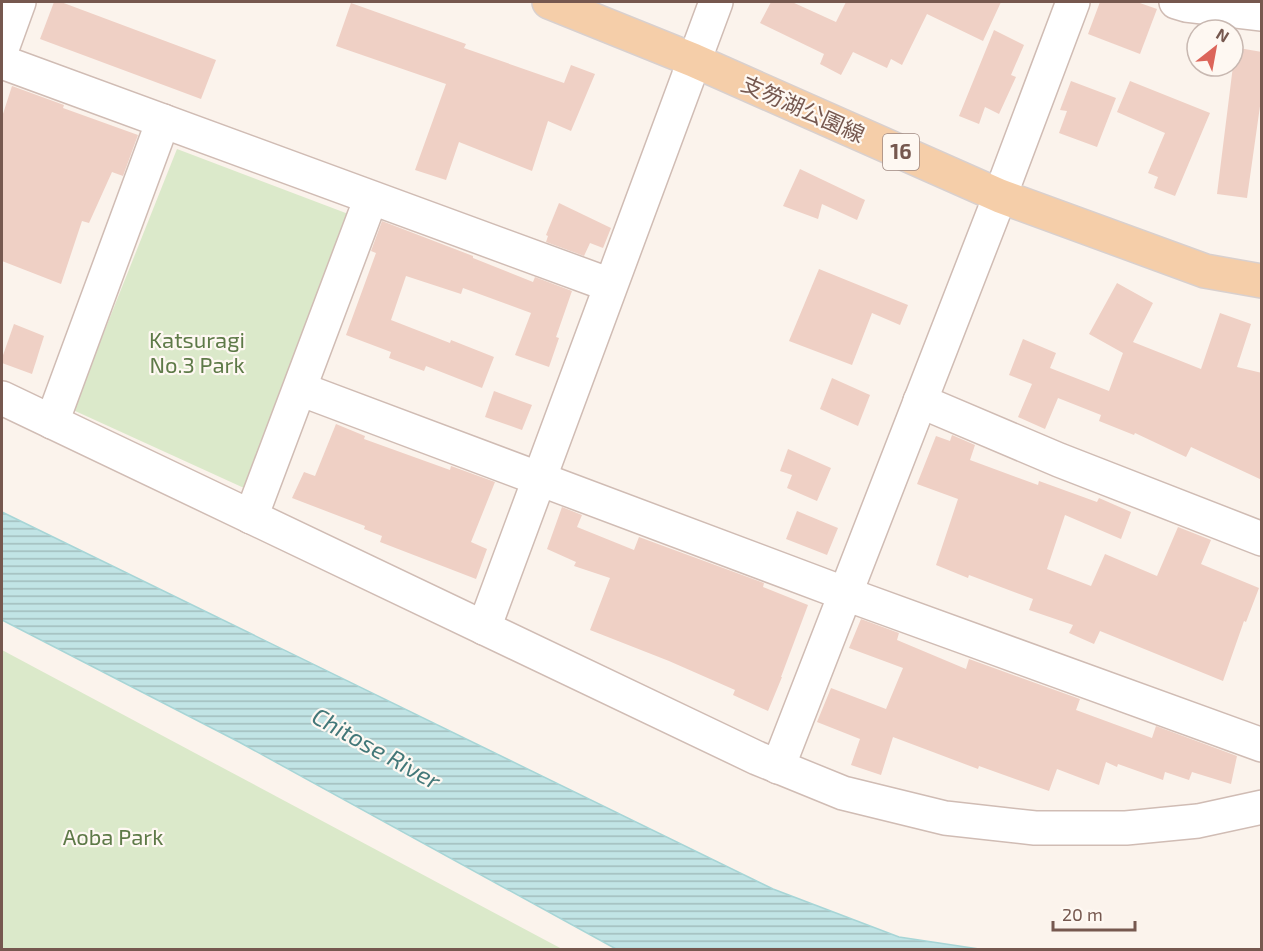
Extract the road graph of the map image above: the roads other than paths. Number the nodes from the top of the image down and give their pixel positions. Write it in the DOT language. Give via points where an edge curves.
graph roads {
  1 [pos="19,2"];
  2 [pos="549,2"];
  3 [pos="716,2"];
  4 [pos="1073,2"];
  5 [pos="1176,2"];
  6 [pos="1262,14"];
  7 [pos="2,49"];
  8 [pos="693,60"];
  9 [pos="2,62"];
  10 [pos="163,121"];
  11 [pos="1000,196"];
  12 [pos="371,198"];
  13 [pos="1262,281"];
  14 [pos="610,285"];
  15 [pos="300,389"];
  16 [pos="2,398"];
  17 [pos="920,401"];
  18 [pos="52,422"];
  19 [pos="539,479"];
  20 [pos="251,517"];
  21 [pos="1262,539"];
  22 [pos="846,594"];
  23 [pos="484,628"];
  24 [pos="1262,745"];
  25 [pos="778,767"];
  26 [pos="1262,807"];
  1 -- 7 [label="street"];
  2 -- 8 [label="main road, 支笏湖公園線 / 16"];
  3 -- 8 [label="street"];
  4 -- 11 [label="street"];
  5 -- 6 [label="street"];
  8 -- 11 [label="main road, 支笏湖公園線 / 16"];
  8 -- 14 [label="street"];
  9 -- 10 [label="street"];
  10 -- 12 [label="street"];
  10 -- 18 [label="street"];
  11 -- 13 [label="main road, 支笏湖公園線 / 16" via="1205,271"];
  11 -- 17 [label="street"];
  12 -- 14 [label="street"];
  12 -- 15 [label="street"];
  14 -- 19 [label="street"];
  15 -- 19 [label="street"];
  15 -- 20 [label="street"];
  16 -- 18 [label="street"];
  17 -- 21 [label="street"];
  17 -- 22 [label="street"];
  18 -- 20 [label="street"];
  19 -- 22 [label="street"];
  19 -- 23 [label="street"];
  20 -- 23 [label="street"];
  22 -- 24 [label="street"];
  22 -- 25 [label="street"];
  23 -- 25 [label="street"];
  25 -- 26 [label="street" via="843,793 934,815 1035,828 1126,828 1198,821"];
}
